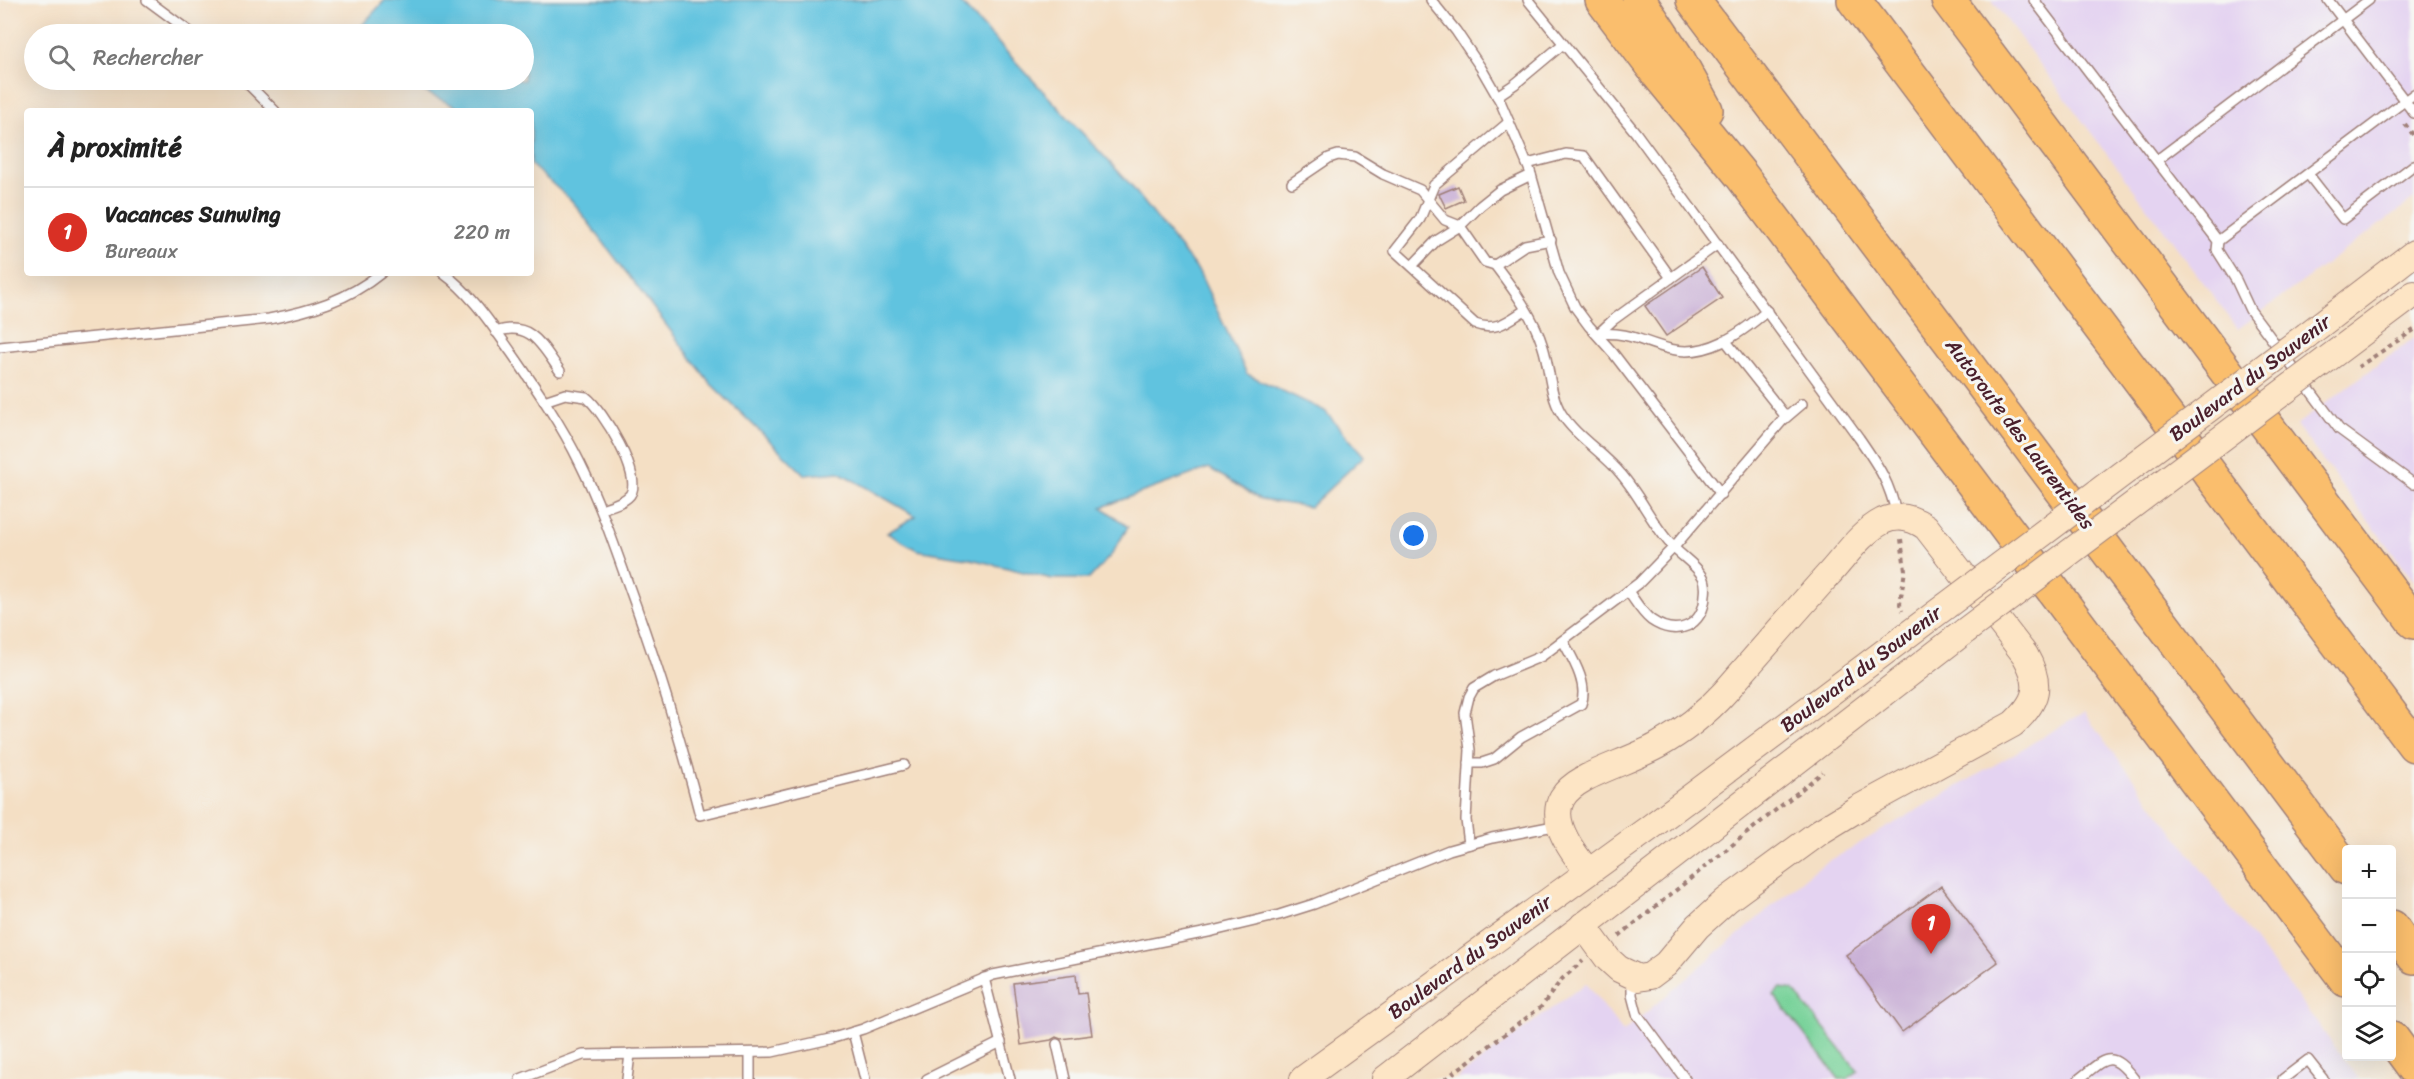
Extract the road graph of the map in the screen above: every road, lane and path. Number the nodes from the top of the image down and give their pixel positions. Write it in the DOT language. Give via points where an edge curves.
graph roads {
  1 [pos="147,0"];
  2 [pos="1431,0"];
  3 [pos="1528,0"];
  4 [pos="1602,0"];
  5 [pos="1639,0"];
  6 [pos="1854,0"];
  7 [pos="1929,0"];
  8 [pos="1948,0"];
  9 [pos="2034,0"];
  10 [pos="2328,0"];
  11 [pos="2369,0"];
  12 [pos="1698,2"];
  13 [pos="2344,20"];
  14 [pos="179,24"];
  15 [pos="1563,44"];
  16 [pos="1999,70"];
  17 [pos="254,90"];
  18 [pos="2414,94"];
  19 [pos="1497,96"];
  20 [pos="2405,101"];
  21 [pos="272,108"];
  22 [pos="2414,112"];
  23 [pos="1509,122"];
  24 [pos="2157,160"];
  25 [pos="1527,164"];
  26 [pos="2414,165"];
  27 [pos="2308,174"];
  28 [pos="1531,175"];
  29 [pos="1741,175"];
  30 [pos="1292,183"];
  31 [pos="1427,199"];
  32 [pos="1460,226"];
  33 [pos="1551,240"];
  34 [pos="2218,241"];
  35 [pos="1718,244"];
  36 [pos="2414,253"];
  37 [pos="1495,265"];
  38 [pos="1412,267"];
  39 [pos="377,276"];
  40 [pos="447,276"];
  41 [pos="1671,278"];
  42 [pos="2414,294"];
  43 [pos="1525,310"];
  44 [pos="1767,311"];
  45 [pos="2414,330"];
  46 [pos="496,332"];
  47 [pos="1597,334"];
  48 [pos="1725,340"];
  49 [pos="0,347"];
  50 [pos="560,371"];
  51 [pos="2349,373"];
  52 [pos="544,401"];
  53 [pos="1802,404"];
  54 [pos="1786,417"];
  55 [pos="2414,484"];
  56 [pos="1720,494"];
  57 [pos="601,509"];
  58 [pos="1897,518"];
  59 [pos="1674,547"];
  60 [pos="1628,591"];
  61 [pos="1902,611"];
  62 [pos="2414,622"];
  63 [pos="1563,641"];
  64 [pos="2414,745"];
  65 [pos="1469,763"];
  66 [pos="904,765"];
  67 [pos="1824,771"];
  68 [pos="1559,825"];
  69 [pos="1469,844"];
  70 [pos="2342,863"];
  71 [pos="1587,870"];
  72 [pos="1583,925"];
  73 [pos="1625,932"];
  74 [pos="2396,934"];
  75 [pos="2414,957"];
  76 [pos="1572,969"];
  77 [pos="2342,975"];
  78 [pos="1632,977"];
  79 [pos="984,978"];
  80 [pos="853,1032"];
  81 [pos="1000,1042"];
  82 [pos="1057,1044"];
  83 [pos="2396,1045"];
  84 [pos="750,1053"];
  85 [pos="630,1054"];
  86 [pos="2414,1068"];
  87 [pos="520,1079"];
  88 [pos="627,1079"];
  89 [pos="750,1079"];
  90 [pos="865,1079"];
  91 [pos="927,1079"];
  92 [pos="1010,1079"];
  93 [pos="1065,1079"];
  94 [pos="1303,1079"];
  95 [pos="1385,1079"];
  96 [pos="1446,1079"];
  97 [pos="1685,1079"];
  98 [pos="2079,1079"];
  99 [pos="2134,1079"];
  100 [pos="2283,1079"];
  101 [pos="2323,1079"];
  1 -- 14 [label="lane"];
  2 -- 19 [label="lane" via="1456,31"];
  3 -- 15 [label="lane"];
  4 -- 29 [label="highway"];
  5 -- 29 [label="highway" via="1678,59"];
  6 -- 64 [label="highway"];
  7 -- 16 [label="highway"];
  8 -- 16 [label="highway"];
  9 -- 24 [label="lane"];
  10 -- 13 [label="lane"];
  11 -- 13 [label="lane"];
  12 -- 70 [label="highway, Autoroute des Laurentides"];
  13 -- 20 [label="lane"];
  13 -- 24 [label="lane"];
  15 -- 19 [label="lane"];
  15 -- 35 [label="lane" via="1636,133"];
  16 -- 62 [label="highway"];
  17 -- 21 [label="lane"];
  18 -- 20 [label="lane"];
  19 -- 23 [label="lane"];
  20 -- 22 [label="lane"];
  20 -- 27 [label="lane"];
  23 -- 25 [label="lane"];
  23 -- 31 [label="lane" via="1434,185"];
  24 -- 34 [label="lane"];
  25 -- 28 [label="lane"];
  25 -- 41 [label="lane" via="1566,154 1584,156"];
  26 -- 27 [label="lane" via="2343,219"];
  27 -- 34 [label="lane"];
  28 -- 32 [label="lane" via="1500,190"];
  28 -- 33 [label="lane"];
  29 -- 77 [label="highway"];
  30 -- 31 [label="lane" via="1321,162 1346,155 1414,187"];
  31 -- 32 [label="lane" via="1445,220"];
  31 -- 38 [label="lane" via="1420,219 1395,251"];
  32 -- 37 [label="lane" via="1485,262"];
  32 -- 38 [label="lane" via="1436,241"];
  33 -- 37 [label="lane" via="1525,245"];
  33 -- 47 [label="lane" via="1567,291 1582,319"];
  34 -- 55 [label="lane" via="2217,250 2250,310 2339,429"];
  35 -- 41 [label="lane"];
  35 -- 44 [label="lane"];
  36 -- 71 [label="street, Boulevard du Souvenir, bridge" via="1946,606"];
  37 -- 43 [label="lane"];
  38 -- 43 [label="lane" via="1470,320 1483,327 1498,326"];
  39 -- 49 [label="lane" via="358,290 298,314"];
  40 -- 46 [label="lane"];
  41 -- 47 [label="lane"];
  42 -- 72 [label="street, Boulevard du Souvenir, bridge" via="1965,631"];
  43 -- 59 [label="lane" via="1543,347 1561,413 1620,472"];
  44 -- 48 [label="lane" via="1744,331"];
  44 -- 58 [label="lane" via="1886,477"];
  45 -- 51 [label="path"];
  46 -- 50 [label="lane" via="514,328 532,335"];
  46 -- 52 [label="lane"];
  47 -- 48 [label="lane" via="1632,335 1683,350 1696,350"];
  47 -- 56 [label="lane"];
  48 -- 54 [label="lane"];
  52 -- 57 [label="lane"];
  52 -- 57 [label="lane" via="565,394 586,397 602,415 630,466 634,487 630,495"];
  53 -- 54 [label="lane"];
  54 -- 56 [label="lane"];
  56 -- 59 [label="lane"];
  57 -- 66 [label="lane" via="667,696 700,815"];
  58 -- 61 [label="path" via="1905,570"];
  58 -- 68 [label="street" via="1883,521 1860,540 1723,694 1692,722 1658,745 1572,786 1560,802"];
  58 -- 78 [label="street" via="1918,522 1937,539 2025,655 2036,684 2030,707 2007,728 1821,831 1710,915 1656,973"];
  59 -- 60 [label="lane"];
  59 -- 60 [label="lane" via="1706,584 1704,607 1696,622 1677,629 1664,626 1649,618"];
  60 -- 63 [label="lane"];
  63 -- 65 [label="lane" via="1529,663 1474,687 1466,712"];
  63 -- 65 [label="lane" via="1579,675 1581,704 1521,737 1494,759"];
  65 -- 69 [label="lane"];
  67 -- 73 [label="path"];
  68 -- 69 [label="lane"];
  68 -- 71 [label="street"];
  69 -- 79 [label="lane" via="1280,915"];
  71 -- 94 [label="street, Boulevard du Souvenir"];
  72 -- 78 [label="street" via="1613,964"];
  72 -- 95 [label="street, Boulevard du Souvenir"];
  74 -- 75 [label="highway"];
  76 -- 96 [label="path" via="1541,1007"];
  78 -- 97 [label="lane" via="1637,1014"];
  79 -- 80 [label="lane"];
  79 -- 81 [label="lane"];
  80 -- 84 [label="lane" via="798,1047"];
  80 -- 90 [label="lane"];
  81 -- 91 [label="lane"];
  81 -- 92 [label="lane"];
  82 -- 93 [label="lane"];
  83 -- 86 [label="highway"];
  84 -- 85 [label="lane"];
  84 -- 89 [label="lane"];
  85 -- 87 [label="lane" via="583,1055"];
  85 -- 88 [label="lane"];
  98 -- 99 [label="lane" via="2104,1060 2122,1063"];
  100 -- 101 [label="lane" via="2308,1060"];
}
